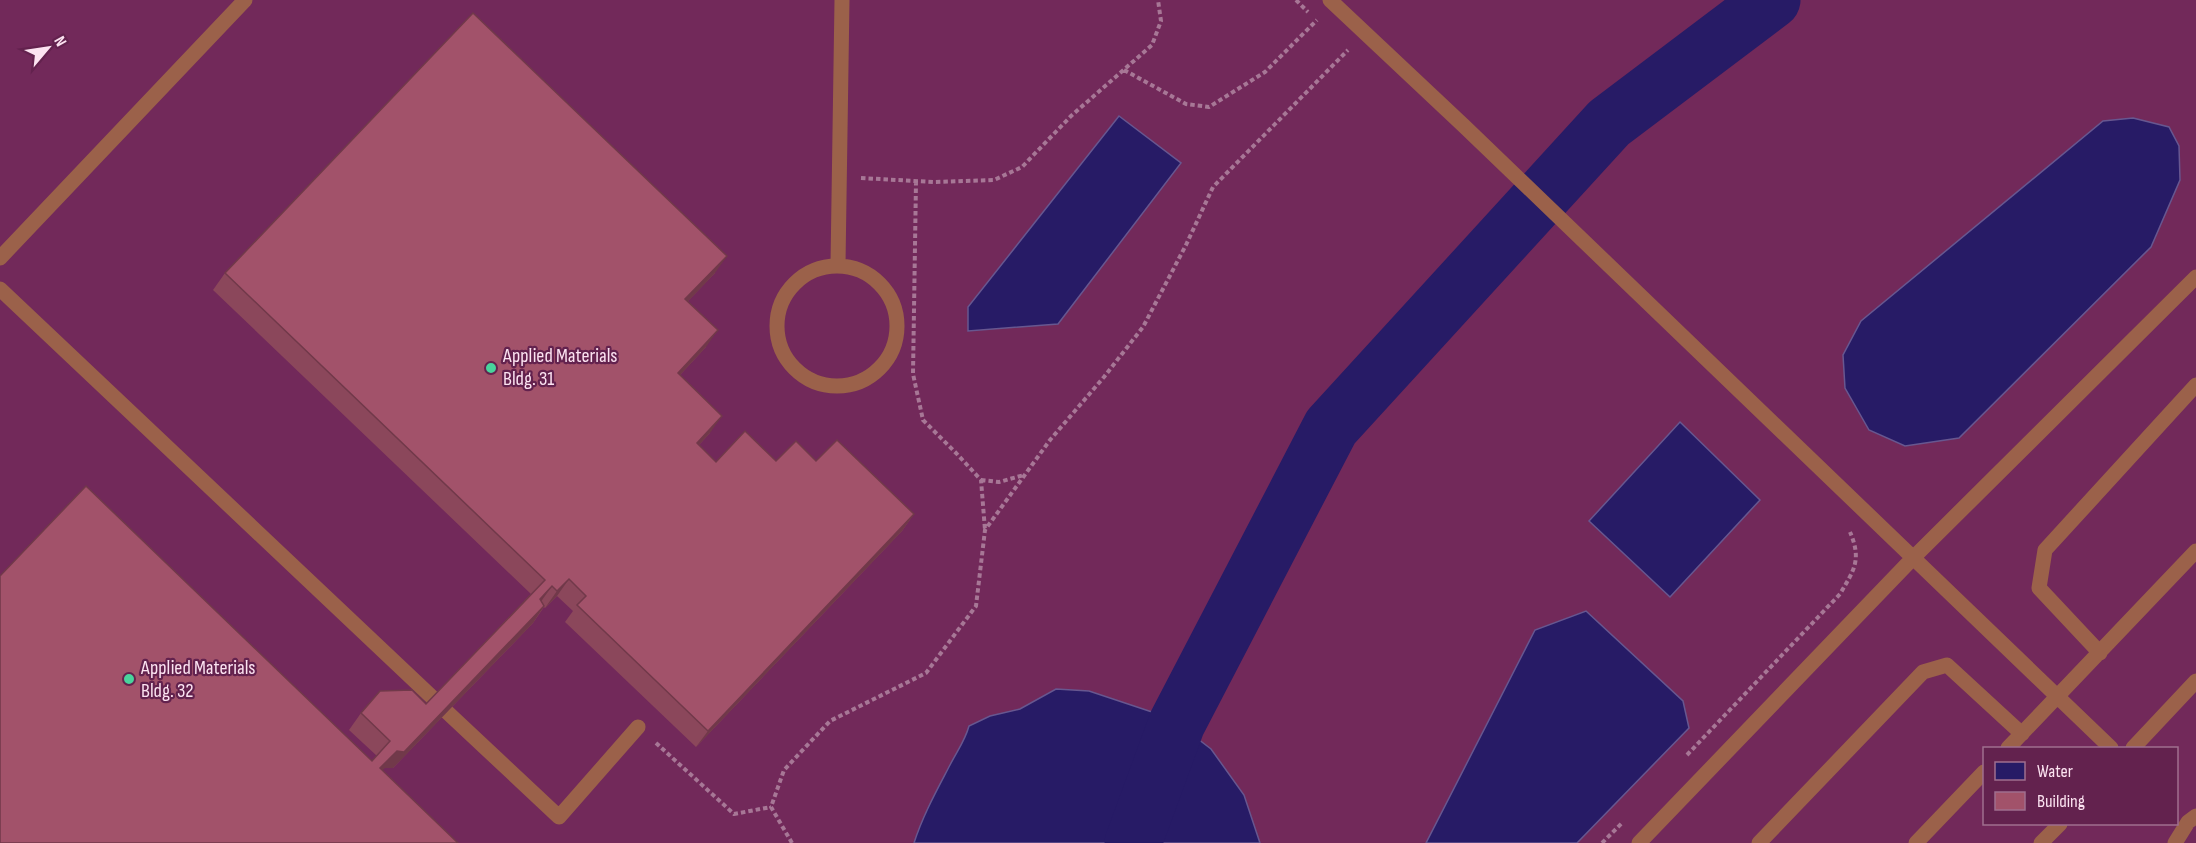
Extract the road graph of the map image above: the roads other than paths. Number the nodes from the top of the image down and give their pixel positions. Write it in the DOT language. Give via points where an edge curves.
graph roads {
  1 [pos="245,0"];
  2 [pos="842,0"];
  3 [pos="1330,0"];
  4 [pos="0,258"];
  5 [pos="838,265"];
  6 [pos="2196,277"];
  7 [pos="0,289"];
  8 [pos="2196,385"];
  9 [pos="2196,551"];
  10 [pos="1913,558"];
  11 [pos="2100,653"];
  12 [pos="2196,681"];
  13 [pos="2058,697"];
  14 [pos="435,700"];
  15 [pos="447,712"];
  16 [pos="638,727"];
  17 [pos="2022,734"];
  18 [pos="2009,747"];
  19 [pos="2110,747"];
  20 [pos="2134,747"];
  21 [pos="1983,773"];
  22 [pos="2187,816"];
  23 [pos="2059,825"];
  24 [pos="1639,843"];
  25 [pos="1760,843"];
  26 [pos="1916,843"];
  27 [pos="2041,843"];
  28 [pos="2175,843"];
  1 -- 4 [label="lane"];
  2 -- 5 [label="lane"];
  3 -- 10 [label="lane"];
  5 -- 5 [label="lane" via="802,276 779,306 776,325 778,344 787,361 800,374 836,387 857,384 875,373 889,357 896,338 897,317 890,297 877,280 858,269"];
  6 -- 10 [label="lane"];
  7 -- 14 [label="lane"];
  8 -- 11 [label="lane" via="2045,549 2039,588"];
  9 -- 11 [label="lane"];
  10 -- 13 [label="lane"];
  10 -- 24 [label="lane"];
  11 -- 13 [label="lane"];
  12 -- 20 [label="lane"];
  13 -- 17 [label="lane"];
  13 -- 19 [label="lane"];
  15 -- 16 [label="lane" via="559,817"];
  17 -- 18 [label="lane"];
  17 -- 25 [label="lane" via="1947,665 1923,672"];
  21 -- 26 [label="lane"];
  22 -- 28 [label="lane"];
  23 -- 27 [label="lane"];
}
